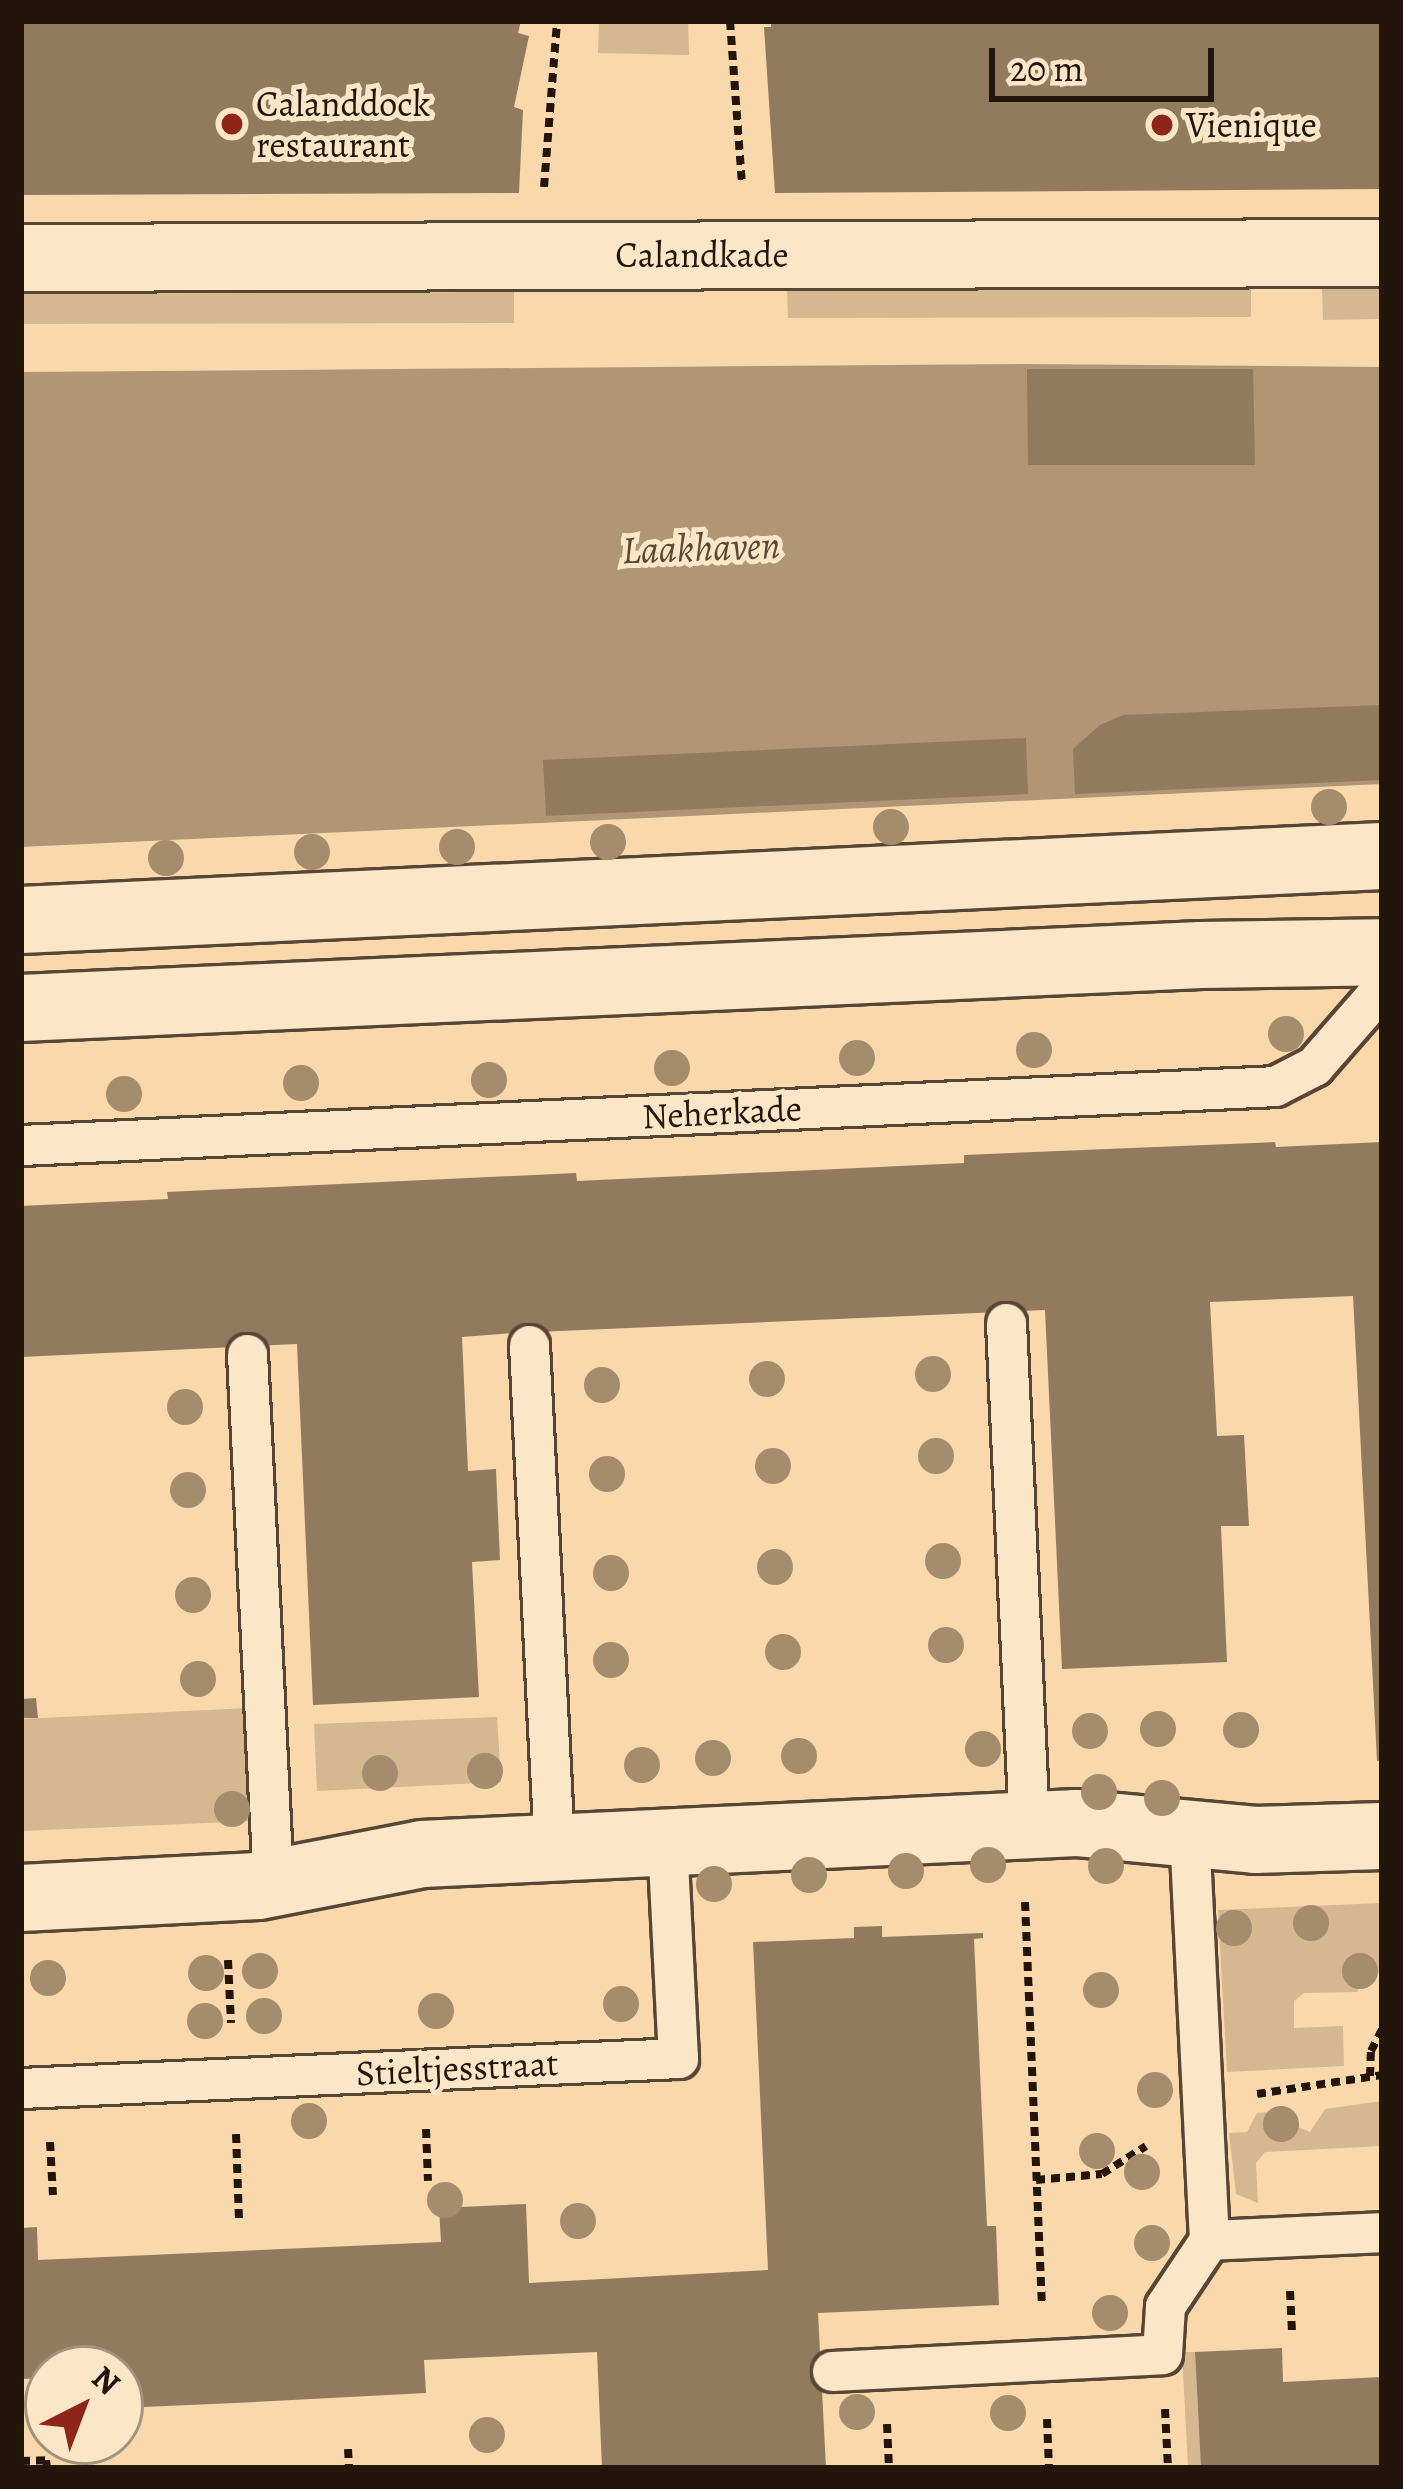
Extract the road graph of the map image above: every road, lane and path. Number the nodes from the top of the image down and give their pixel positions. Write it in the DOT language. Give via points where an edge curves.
graph roads {
  1 [pos="557,21"];
  2 [pos="730,21"];
  3 [pos="742,185"];
  4 [pos="543,190"];
  5 [pos="1382,253"];
  6 [pos="21,258"];
  7 [pos="1382,856"];
  8 [pos="21,920"];
  9 [pos="1382,952"];
  10 [pos="1382,988"];
  11 [pos="21,1008"];
  12 [pos="21,1145"];
  13 [pos="1006,1323"];
  14 [pos="529,1345"];
  15 [pos="247,1354"];
  16 [pos="1029,1825"];
  17 [pos="1189,1832"];
  18 [pos="1382,1836"];
  19 [pos="668,1843"];
  20 [pos="554,1848"];
  21 [pos="273,1882"];
  22 [pos="21,1898"];
  23 [pos="1025,1902"];
  24 [pos="1382,2029"];
  25 [pos="1370,2076"];
  26 [pos="21,2088"];
  27 [pos="1382,2232"];
  28 [pos="1208,2240"];
  29 [pos="1045,2360"];
  30 [pos="832,2371"];
  31 [pos="348,2449"];
  32 [pos="21,2462"];
  33 [pos="47,2468"];
  34 [pos="349,2468"];
  35 [pos="1049,2468"];
  1 -- 4 [label="path"];
  2 -- 3 [label="path"];
  5 -- 6 [label="street, Calandkade"];
  7 -- 8 [label="street"];
  9 -- 11 [label="street"];
  10 -- 12 [label="lane, Neherkade" via="1325,1055 1275,1086"];
  13 -- 16 [label="lane"];
  14 -- 20 [label="lane"];
  15 -- 21 [label="lane"];
  16 -- 17 [label="street"];
  16 -- 19 [label="street"];
  17 -- 18 [label="street" via="1255,1840"];
  17 -- 28 [label="lane"];
  19 -- 20 [label="street"];
  19 -- 26 [label="lane, Stieltjesstraat" via="678,2058"];
  20 -- 21 [label="street" via="387,1858"];
  21 -- 22 [label="street"];
  23 -- 29 [label="path"];
  24 -- 25 [label="path"];
  27 -- 28 [label="lane"];
  28 -- 29 [label="lane" via="1165,2306 1162,2354"];
  29 -- 30 [label="lane"];
  29 -- 35 [label="path"];
  31 -- 34 [label="path"];
  32 -- 33 [label="path" via="46,2460"];
}
